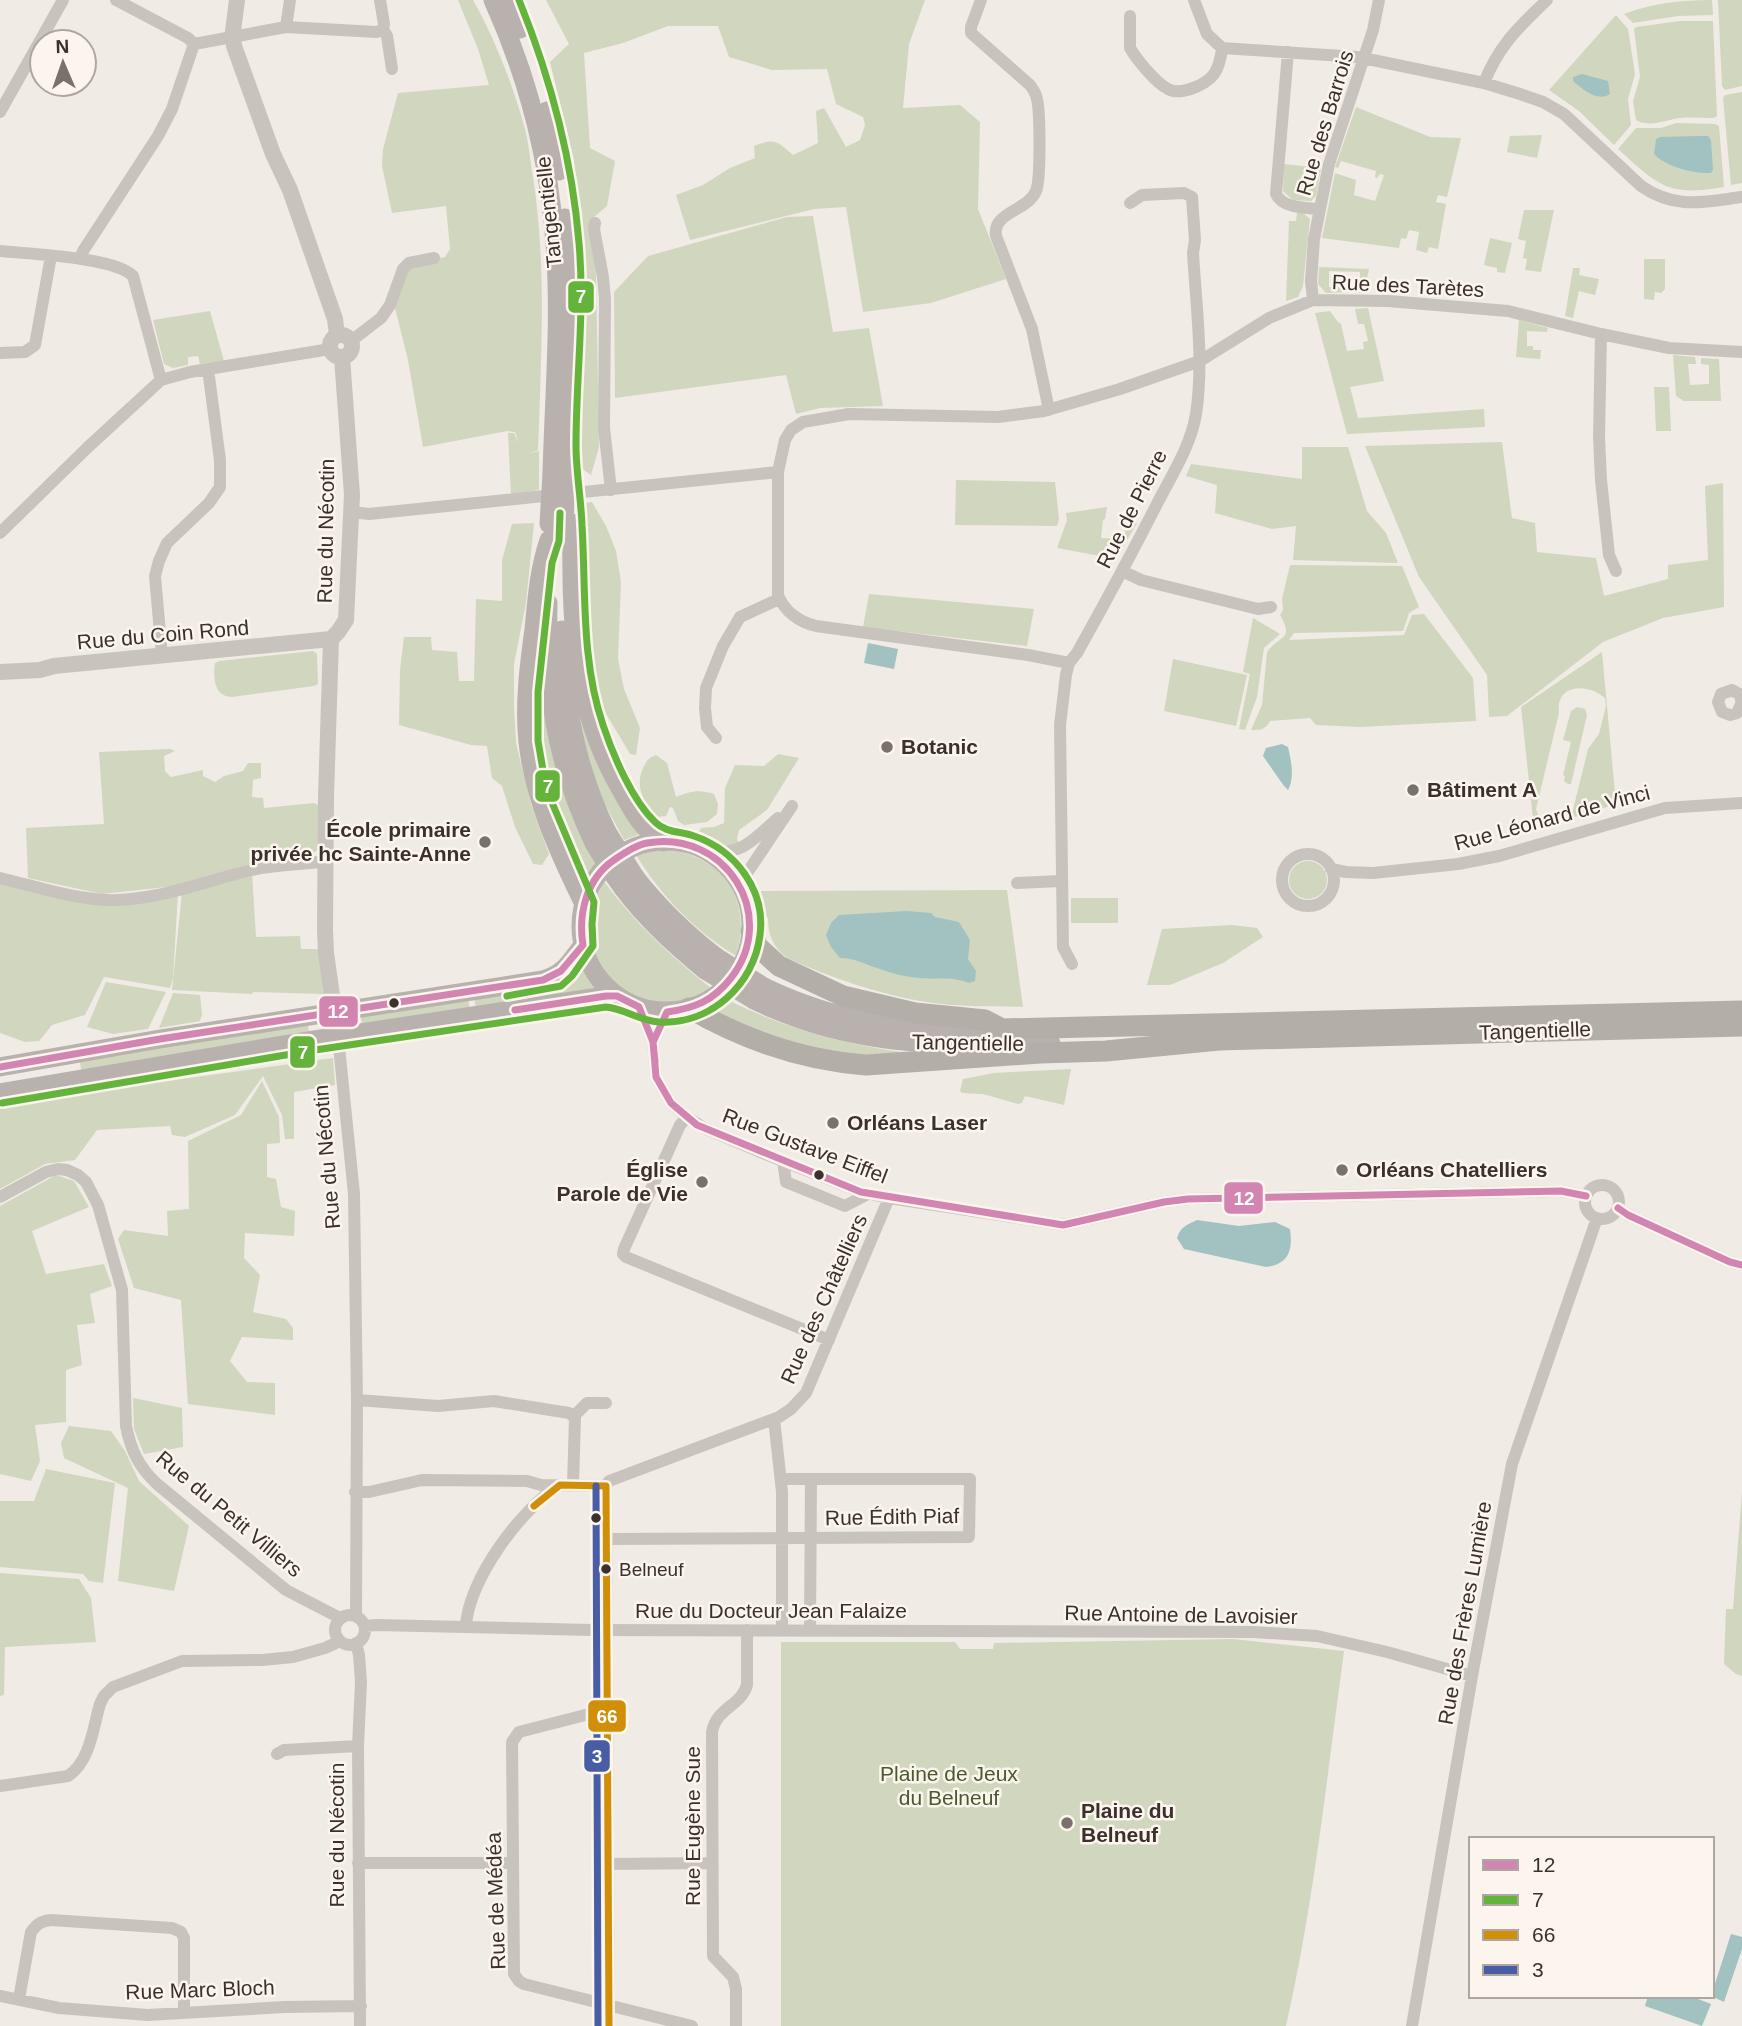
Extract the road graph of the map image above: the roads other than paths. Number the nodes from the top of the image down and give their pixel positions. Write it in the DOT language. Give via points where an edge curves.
graph roads {
  1 [pos="63,0"];
  2 [pos="116,0"];
  3 [pos="237,0"];
  4 [pos="290,0"];
  5 [pos="380,0"];
  6 [pos="493,0"];
  7 [pos="508,0"];
  8 [pos="981,0"];
  9 [pos="1194,0"];
  10 [pos="1379,0"];
  11 [pos="1546,0"];
  12 [pos="1130,16"];
  13 [pos="286,27"];
  14 [pos="383,29"];
  15 [pos="233,38"];
  16 [pos="194,44"];
  17 [pos="1222,48"];
  18 [pos="1288,52"];
  19 [pos="1364,58"];
  20 [pos="392,69"];
  21 [pos="1484,83"];
  22 [pos="0,112"];
  23 [pos="1742,197"];
  24 [pos="1130,203"];
  25 [pos="1319,209"];
  26 [pos="595,223"];
  27 [pos="0,251"];
  28 [pos="51,256"];
  29 [pos="434,258"];
  30 [pos="87,260"];
  31 [pos="1313,300"];
  32 [pos="1601,334"];
  33 [pos="340,345"];
  34 [pos="1742,352"];
  35 [pos="0,353"];
  36 [pos="1200,361"];
  37 [pos="208,369"];
  38 [pos="161,380"];
  39 [pos="1049,410"];
  40 [pos="778,472"];
  41 [pos="559,473"];
  42 [pos="611,490"];
  43 [pos="352,512"];
  44 [pos="559,528"];
  45 [pos="0,533"];
  46 [pos="1122,571"];
  47 [pos="1616,571"];
  48 [pos="779,598"];
  49 [pos="1271,607"];
  50 [pos="331,639"];
  51 [pos="162,656"];
  52 [pos="1069,663"];
  53 [pos="0,672"];
  54 [pos="716,738"];
  55 [pos="1742,803"];
  56 [pos="663,842"];
  57 [pos="708,853"];
  58 [pos="326,860"];
  59 [pos="1331,869"];
  60 [pos="1373,873"];
  61 [pos="0,877"];
  62 [pos="1062,881"];
  63 [pos="1017,883"];
  64 [pos="1332,889"];
  65 [pos="745,894"];
  66 [pos="584,904"];
  67 [pos="751,931"];
  68 [pos="583,945"];
  69 [pos="1072,964"];
  70 [pos="759,994"];
  71 [pos="617,996"];
  72 [pos="639,1007"];
  73 [pos="689,1009"];
  74 [pos="1742,1011"];
  75 [pos="667,1012"];
  76 [pos="334,1013"];
  77 [pos="1742,1026"];
  78 [pos="1002,1029"];
  79 [pos="338,1037"];
  80 [pos="1219,1040"];
  81 [pos="653,1042"];
  82 [pos="48,1058"];
  83 [pos="0,1067"];
  84 [pos="52,1083"];
  85 [pos="0,1093"];
  86 [pos="687,1117"];
  87 [pos="783,1161"];
  88 [pos="868,1194"];
  89 [pos="1586,1196"];
  90 [pos="0,1197"];
  91 [pos="889,1198"];
  92 [pos="1618,1208"];
  93 [pos="1597,1218"];
  94 [pos="1742,1265"];
  95 [pos="830,1339"];
  96 [pos="357,1400"];
  97 [pos="606,1404"];
  98 [pos="574,1416"];
  99 [pos="774,1419"];
  100 [pos="781,1479"];
  101 [pos="811,1479"];
  102 [pos="567,1485"];
  103 [pos="606,1486"];
  104 [pos="355,1492"];
  105 [pos="810,1538"];
  106 [pos="607,1539"];
  107 [pos="782,1539"];
  108 [pos="356,1616"];
  109 [pos="340,1618"];
  110 [pos="365,1626"];
  111 [pos="466,1627"];
  112 [pos="607,1630"];
  113 [pos="747,1630"];
  114 [pos="782,1631"];
  115 [pos="810,1631"];
  116 [pos="1010,1632"];
  117 [pos="340,1641"];
  118 [pos="356,1643"];
  119 [pos="1472,1676"];
  120 [pos="606,1712"];
  121 [pos="358,1746"];
  122 [pos="277,1754"];
  123 [pos="0,1787"];
  124 [pos="512,1863"];
  125 [pos="712,1863"];
  126 [pos="358,1864"];
  127 [pos="608,1864"];
  128 [pos="0,1996"];
  129 [pos="19,2000"];
  130 [pos="361,2006"];
  131 [pos="610,2006"];
  132 [pos="184,2012"];
  133 [pos="360,2026"];
  134 [pos="610,2026"];
  135 [pos="692,2026"];
  136 [pos="736,2026"];
  137 [pos="1412,2026"];
  1 -- 22 [label="street"];
  2 -- 16 [label="street"];
  3 -- 15 [label="street, Rue du Nécotin"];
  4 -- 13 [label="street"];
  5 -- 14 [label="street"];
  6 -- 41 [label="main road, Tangentielle" via="532,105 550,196"];
  7 -- 41 [label="main road, Tangentielle" via="547,111 569,246 570,303"];
  8 -- 39 [label="street" via="971,33 1030,85 1038,108 1036,191 995,229 1032,328"];
  9 -- 17 [label="street" via="1207,34"];
  10 -- 19 [label="street, Rue des Barrois"];
  11 -- 21 [label="street" via="1505,42"];
  12 -- 17 [label="street" via="1130,48 1168,90 1182,91 1212,78"];
  13 -- 14 [label="street"];
  13 -- 15 [label="street"];
  14 -- 20 [label="street"];
  15 -- 16 [label="street"];
  15 -- 33 [label="street, Rue du Nécotin" via="290,190"];
  16 -- 30 [label="street" via="172,109 83,251"];
  17 -- 18 [label="street"];
  18 -- 19 [label="street"];
  18 -- 25 [label="street" via="1276,194 1284,204"];
  19 -- 21 [label="street"];
  19 -- 25 [label="street, Rue des Barrois"];
  21 -- 23 [label="street" via="1553,106 1641,186 1667,200 1684,203"];
  24 -- 36 [label="street, Rue de Pierre" via="1142,195 1184,193 1192,197"];
  25 -- 31 [label="street, Rue des Barrois"];
  26 -- 42 [label="street" via="606,299 604,428"];
  27 -- 28 [label="street"];
  28 -- 30 [label="street"];
  28 -- 35 [label="street" via="35,345 25,352"];
  29 -- 33 [label="street" via="408,263 381,318"];
  30 -- 38 [label="street" via="120,267 133,276"];
  31 -- 32 [label="street, Rue des Tarètes" via="1508,311"];
  31 -- 36 [label="street, Rue des Tarètes" via="1269,318"];
  32 -- 34 [label="street, Rue des Tarètes" via="1668,348"];
  32 -- 47 [label="street" via="1601,480 1609,555"];
  33 -- 37 [label="street"];
  33 -- 43 [label="street, Rue du Nécotin"];
  36 -- 39 [label="street, Rue des Tarètes"];
  36 -- 46 [label="street, Rue de Pierre" via="1192,430"];
  37 -- 38 [label="street"];
  37 -- 51 [label="street" via="220,487 167,542 159,561 155,576"];
  38 -- 45 [label="street"];
  39 -- 40 [label="street, Rue des Tarètes" via="998,417 849,414 814,419 791,430 780,453"];
  40 -- 42 [label="street"];
  40 -- 48 [label="street, Rue des Tarètes"];
  41 -- 44 [label="main road, bridge"];
  42 -- 43 [label="street"];
  43 -- 50 [label="street, Rue du Nécotin" via="345,620"];
  44 -- 56 [label="main road" via="585,704 603,755 638,819"];
  44 -- 66 [label="main road" via="542,561 527,691 528,742 543,808"];
  44 -- 70 [label="main road, bridge" via="567,709 610,870 629,883 641,912 659,930"];
  46 -- 49 [label="street" via="1140,580 1258,608"];
  46 -- 52 [label="street, Rue de Pierre"];
  48 -- 52 [label="street" via="795,617 816,626"];
  48 -- 54 [label="street" via="740,617 723,646 706,688 707,727"];
  50 -- 51 [label="street, Rue du Coin Rond"];
  50 -- 58 [label="street, Rue du Nécotin"];
  51 -- 53 [label="street, Rue du Coin Rond"];
  52 -- 62 [label="street" via="1060,724"];
  55 -- 60 [label="street, Rue Léonard de Vinci" via="1665,807 1499,856"];
  56 -- 57 [label="main road" via="679,842"];
  56 -- 66 [label="main road" via="636,847 613,860 595,879"];
  57 -- 65 [label="main road" via="730,871"];
  57 -- 65 [label="street" via="747,846 792,806 747,873"];
  58 -- 61 [label="street" via="255,869 181,889 106,900"];
  58 -- 76 [label="street, Rue du Nécotin" via="326,953"];
  59 -- 60 [label="street, Rue Léonard de Vinci"];
  59 -- 64 [label="street"];
  59 -- 64 [label="street, Rue Léonard de Vinci" via="1319,856 1301,854 1286,864 1282,883 1290,899 1302,905 1315,905"];
  60 -- 64 [label="street" via="1346,878"];
  62 -- 63 [label="street"];
  62 -- 69 [label="street" via="1063,947"];
  65 -- 67 [label="main road"];
  66 -- 68 [label="main road" via="580,924"];
  67 -- 73 [label="main road" via="746,957 733,980"];
  67 -- 78 [label="highway" via="758,947 779,966 843,996 915,1013 985,1020"];
  68 -- 71 [label="main road" via="601,982"];
  68 -- 76 [label="main road" via="564,970 543,980"];
  70 -- 78 [label="main road, Tangentielle" via="896,1027"];
  70 -- 80 [label="main road, Tangentielle" via="774,1010 811,1023 897,1042"];
  71 -- 72 [label="main road"];
  71 -- 79 [label="main road"];
  72 -- 75 [label="main road"];
  72 -- 81 [label="street, Rue Gustave Eiffel"];
  73 -- 75 [label="main road"];
  73 -- 80 [label="highway" via="745,1037 794,1054 866,1065"];
  74 -- 78 [label="highway, Tangentielle"];
  75 -- 81 [label="street, Rue Gustave Eiffel"];
  76 -- 79 [label="street, Rue du Nécotin"];
  76 -- 82 [label="main road"];
  77 -- 80 [label="highway, Tangentielle"];
  79 -- 84 [label="main road"];
  79 -- 96 [label="street, Rue du Nécotin" via="354,1194"];
  81 -- 86 [label="street, Rue Gustave Eiffel" via="656,1077"];
  82 -- 83 [label="main road"];
  82 -- 84 [label="main road"];
  84 -- 85 [label="main road"];
  86 -- 87 [label="street, Rue Gustave Eiffel"];
  86 -- 95 [label="street" via="623,1254"];
  87 -- 88 [label="street, Rue Gustave Eiffel"];
  87 -- 88 [label="street" via="786,1182 845,1206"];
  88 -- 91 [label="street, Rue Gustave Eiffel"];
  89 -- 91 [label="street, Rue Gustave Eiffel" via="1561,1191 1188,1199 1063,1225"];
  89 -- 92 [label="street" via="1598,1185 1608,1186 1616,1193"];
  89 -- 93 [label="street" via="1588,1211"];
  90 -- 109 [label="street, Rue du Petit Villiers" via="58,1169 86,1182 98,1205 122,1290 126,1426 135,1458 158,1484 285,1590"];
  91 -- 95 [label="street, Rue des Châtelliers"];
  92 -- 93 [label="street" via="1609,1217"];
  92 -- 94 [label="street"];
  93 -- 119 [label="street, Rue des Frères Lumière" via="1512,1464"];
  95 -- 99 [label="street, Rue des Châtelliers" via="806,1393"];
  96 -- 98 [label="street" via="438,1406 494,1401"];
  96 -- 104 [label="street, Rue du Nécotin"];
  97 -- 98 [label="street" via="587,1403"];
  98 -- 102 [label="street"];
  99 -- 100 [label="street"];
  99 -- 103 [label="street, Rue des Châtelliers" via="610,1480"];
  100 -- 101 [label="street, Rue Édith Piaf"];
  100 -- 107 [label="street"];
  101 -- 105 [label="street"];
  101 -- 105 [label="street, Rue Édith Piaf" via="970,1479 970,1491 969,1537"];
  102 -- 103 [label="street, Rue des Châtelliers"];
  102 -- 104 [label="street, Rue des Châtelliers" via="422,1480"];
  102 -- 111 [label="street" via="534,1506 486,1566 467,1607"];
  103 -- 106 [label="street"];
  104 -- 108 [label="street, Rue du Nécotin"];
  105 -- 107 [label="street, Rue Édith Piaf"];
  105 -- 115 [label="street"];
  106 -- 107 [label="street, Rue Édith Piaf"];
  106 -- 112 [label="street"];
  107 -- 114 [label="street"];
  108 -- 109 [label="street"];
  108 -- 110 [label="street"];
  109 -- 117 [label="street" via="334,1629"];
  110 -- 111 [label="street, Rue du Docteur Jean Falaize"];
  110 -- 118 [label="street" via="363,1638"];
  111 -- 112 [label="street, Rue du Docteur Jean Falaize"];
  112 -- 113 [label="street, Rue du Docteur Jean Falaize"];
  112 -- 120 [label="street"];
  113 -- 114 [label="street, Rue du Docteur Jean Falaize"];
  113 -- 125 [label="street, Rue Eugène Sue" via="745,1692 714,1723 712,1732"];
  114 -- 115 [label="street, Rue du Docteur Jean Falaize"];
  115 -- 116 [label="street, Rue du Docteur Jean Falaize"];
  116 -- 119 [label="street, Rue Antoine de Lavoisier" via="1317,1636"];
  117 -- 118 [label="street"];
  117 -- 123 [label="street" via="293,1657 182,1661 114,1687 100,1704 84,1758 75,1771"];
  118 -- 121 [label="street, Rue du Nécotin"];
  119 -- 137 [label="street, Rue des Frères Lumière"];
  120 -- 124 [label="street, Rue de Médéa" via="519,1732 514,1737"];
  120 -- 127 [label="street"];
  121 -- 122 [label="street"];
  121 -- 126 [label="street, Rue du Nécotin"];
  124 -- 126 [label="street"];
  124 -- 131 [label="street, Rue de Médéa" via="516,1978"];
  125 -- 127 [label="street"];
  125 -- 136 [label="street, Rue Eugène Sue" via="713,1956 733,1977"];
  126 -- 130 [label="street, Rue du Nécotin"];
  127 -- 131 [label="street"];
  128 -- 129 [label="street, Rue Marc Bloch"];
  129 -- 132 [label="street, Rue Marc Bloch" via="148,2015"];
  129 -- 132 [label="street" via="32,1932 43,1921 172,1928 184,1938"];
  130 -- 132 [label="street, Rue Marc Bloch"];
  130 -- 133 [label="street, Rue du Nécotin"];
  131 -- 134 [label="street"];
  131 -- 135 [label="street, Rue de Médéa"];
}
